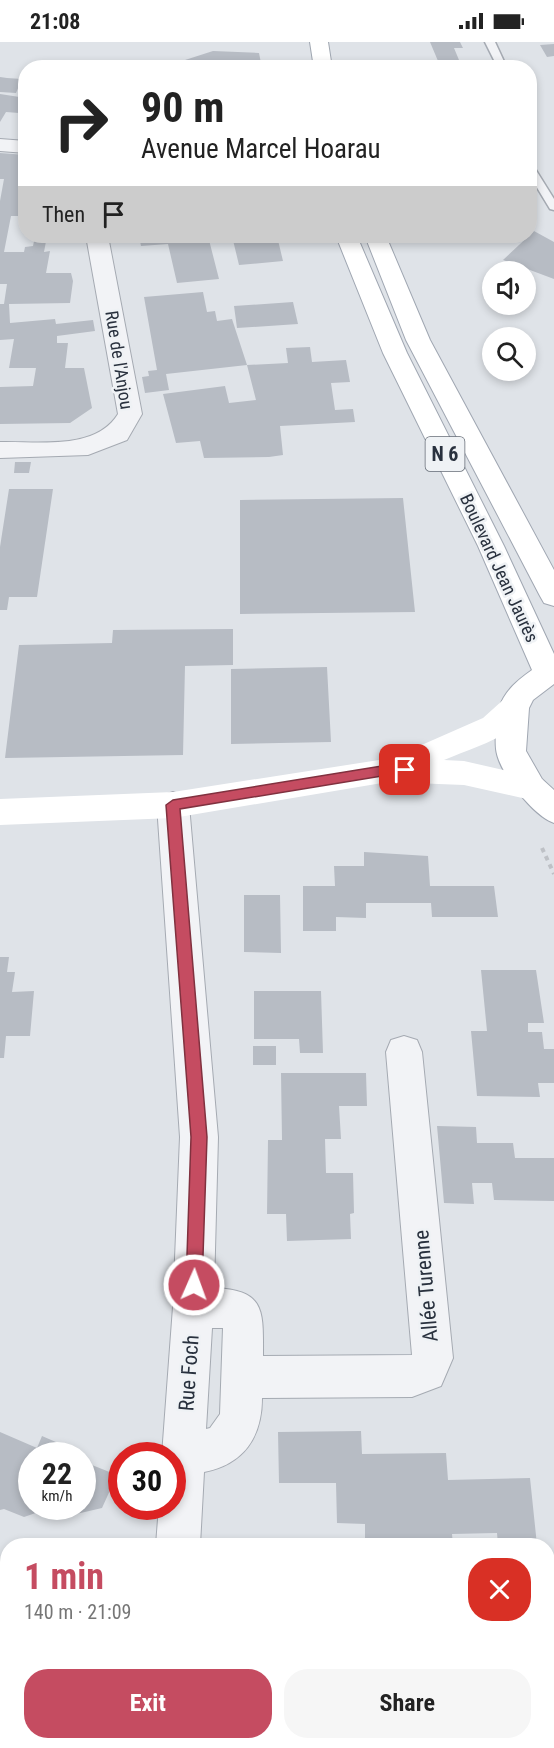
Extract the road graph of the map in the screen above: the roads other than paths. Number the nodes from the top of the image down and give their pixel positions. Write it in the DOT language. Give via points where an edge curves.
graph roads {
  1 [pos="319,42"];
  2 [pos="490,42"];
  3 [pos="322,60"];
  4 [pos="499,60"];
  5 [pos="0,145"];
  6 [pos="18,146"];
  7 [pos="537,180"];
  8 [pos="554,207"];
  9 [pos="98,243"];
  10 [pos="349,243"];
  11 [pos="378,243"];
  12 [pos="0,450"];
  13 [pos="554,596"];
  14 [pos="551,670"];
  15 [pos="514,708"];
  16 [pos="388,770"];
  17 [pos="531,788"];
  18 [pos="173,805"];
  19 [pos="554,810"];
  20 [pos="0,812"];
  21 [pos="404,1052"];
  22 [pos="193,1307"];
  23 [pos="243,1377"];
  24 [pos="185,1442"];
  25 [pos="186,1454"];
  26 [pos="180,1520"];
  27 [pos="178,1538"];
  1 -- 3 [label="main road"];
  2 -- 4 [label="lane"];
  5 -- 6 [label="street"];
  7 -- 8 [label="lane"];
  9 -- 12 [label="street, Rue de l'Anjou" via="130,414 118,434 79,449"];
  10 -- 14 [label="main road, Boulevard Jean Jaurès / N 6" via="395,354"];
  11 -- 13 [label="main road, Boulevard Jean Jaurès / N 6" via="418,340"];
  14 -- 15 [label="main road, Boulevard Jean Jaurès / N 6" via="524,692"];
  15 -- 16 [label="main road, Boulevard Jean Jaurès" via="494,726"];
  15 -- 17 [label="main road" via="511,752"];
  16 -- 17 [label="main road" via="464,773"];
  16 -- 18 [label="main road"];
  17 -- 19 [label="main road"];
  18 -- 20 [label="main road"];
  18 -- 22 [label="street, Rue Foch" via="199,1137"];
  21 -- 23 [label="street, Allée Turenne" via="433,1358 426,1371 412,1376"];
  22 -- 23 [label="street" via="236,1309 243,1316"];
  22 -- 24 [label="street, Rue Foch"];
  23 -- 25 [label="street" via="241,1415 225,1443"];
  26 -- 27 [label="street, Rue Foch"];
}
